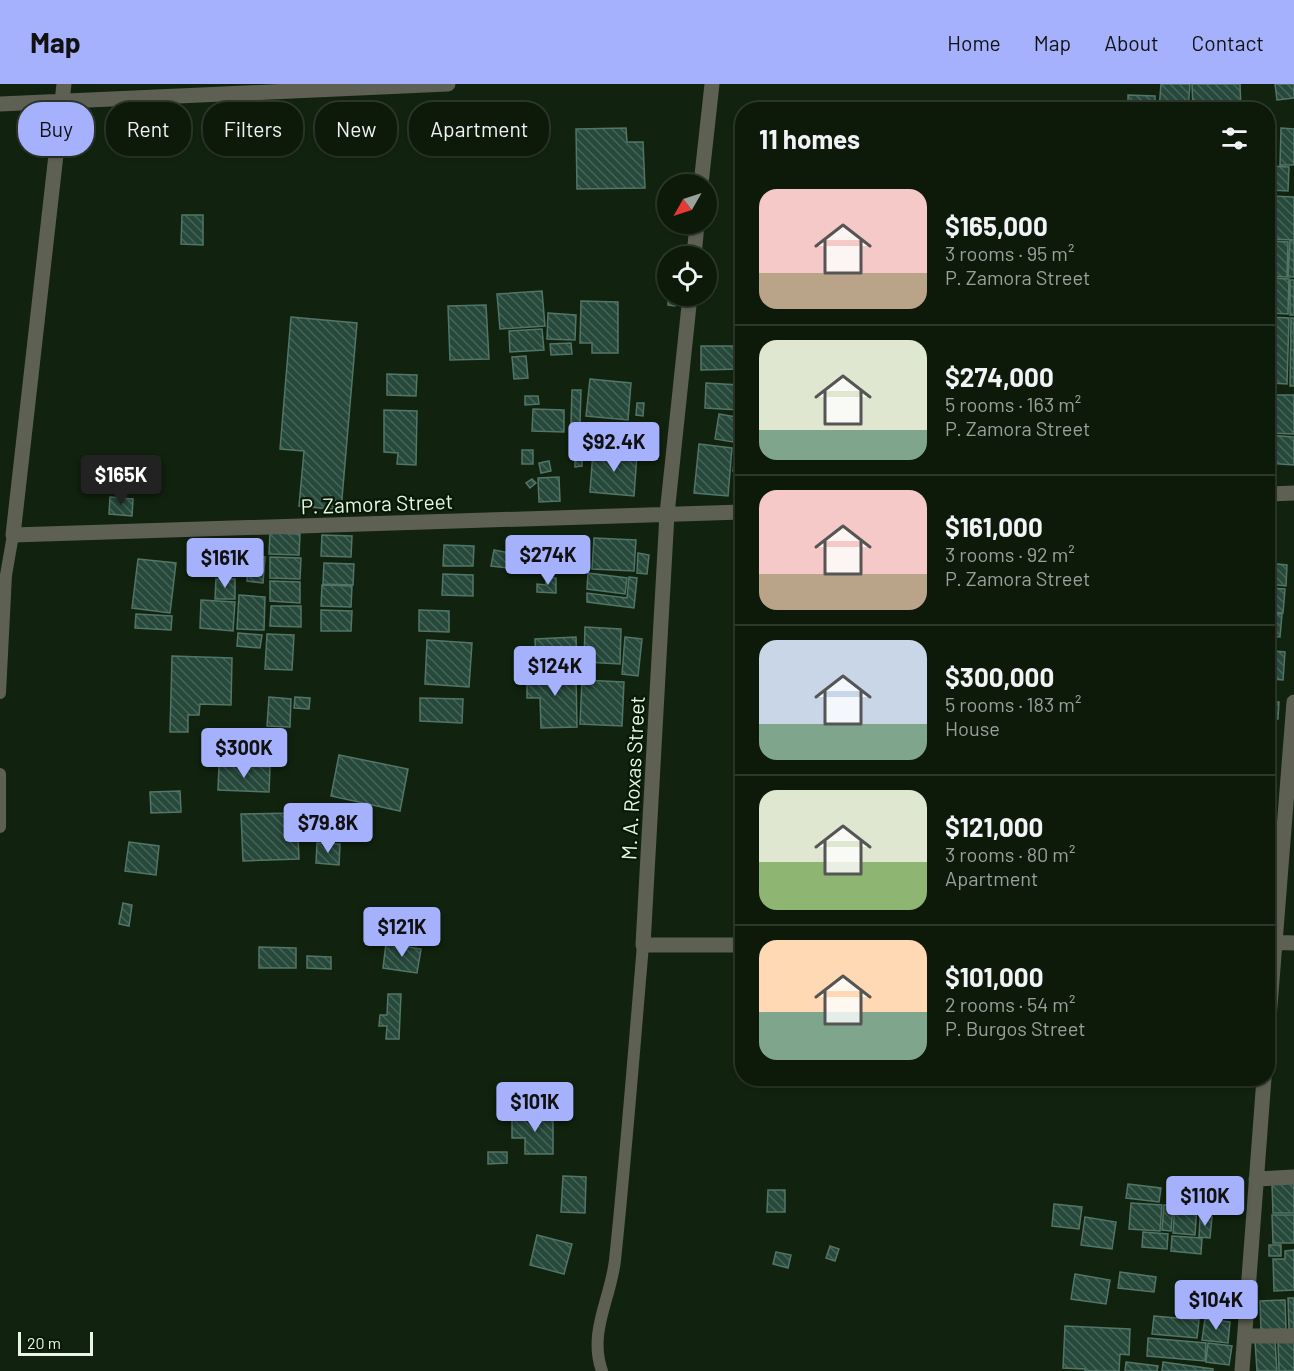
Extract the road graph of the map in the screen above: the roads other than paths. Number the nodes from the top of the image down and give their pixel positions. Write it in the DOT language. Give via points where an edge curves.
graph roads {
  1 [pos="64,84"];
  2 [pos="448,84"];
  3 [pos="712,84"];
  4 [pos="63,100"];
  5 [pos="0,104"];
  6 [pos="702,174"];
  7 [pos="689,306"];
  8 [pos="1294,493"];
  9 [pos="1275,494"];
  10 [pos="735,512"];
  11 [pos="667,514"];
  12 [pos="13,535"];
  13 [pos="0,693"];
  14 [pos="1294,702"];
  15 [pos="0,774"];
  16 [pos="0,827"];
  17 [pos="1275,900"];
  18 [pos="1275,942"];
  19 [pos="1294,943"];
  20 [pos="644,945"];
  21 [pos="735,945"];
  22 [pos="1263,1086"];
  23 [pos="1294,1177"];
  24 [pos="1256,1179"];
  25 [pos="1246,1336"];
  26 [pos="1294,1336"];
  27 [pos="602,1371"];
  28 [pos="1242,1371"];
  1 -- 4 [label="street"];
  2 -- 4 [label="street"];
  3 -- 6 [label="street"];
  4 -- 5 [label="street"];
  4 -- 12 [label="street"];
  7 -- 11 [label="street, M. A. Roxas Street"];
  8 -- 9 [label="street"];
  10 -- 11 [label="street, P. Zamora Street"];
  11 -- 12 [label="street, P. Zamora Street"];
  11 -- 20 [label="street, M. A. Roxas Street"];
  12 -- 13 [label="lane" via="6,575"];
  14 -- 17 [label="street"];
  15 -- 16 [label="lane"];
  18 -- 19 [label="street"];
  20 -- 21 [label="street"];
  20 -- 27 [label="lane, M. A. Roxas Street" via="615,1264 597,1355"];
  22 -- 24 [label="street"];
  23 -- 24 [label="street"];
  24 -- 25 [label="street"];
  25 -- 26 [label="street"];
  25 -- 28 [label="street"];
}
